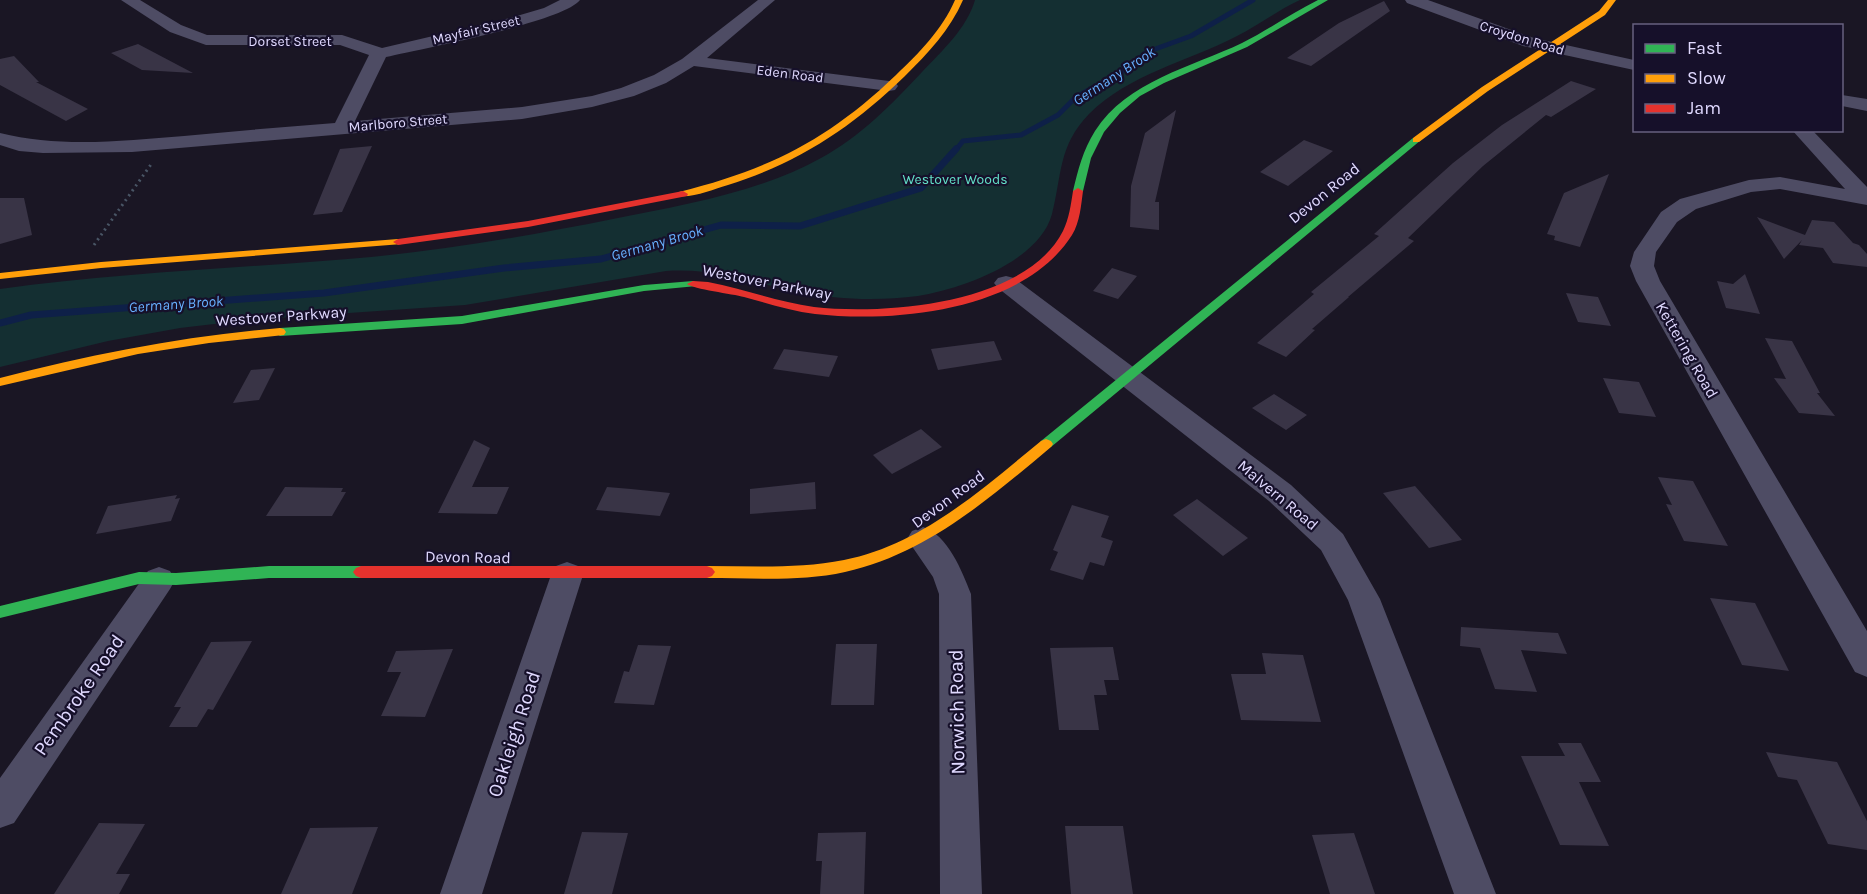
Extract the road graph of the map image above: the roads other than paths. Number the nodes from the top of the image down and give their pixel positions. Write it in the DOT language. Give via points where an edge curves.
graph roads {
  1 [pos="129,0"];
  2 [pos="572,0"];
  3 [pos="767,0"];
  4 [pos="959,0"];
  5 [pos="1324,0"];
  6 [pos="1413,0"];
  7 [pos="1612,0"];
  8 [pos="1550,48"];
  9 [pos="378,54"];
  10 [pos="692,61"];
  11 [pos="1633,65"];
  12 [pos="889,86"];
  13 [pos="1843,101"];
  14 [pos="1867,105"];
  15 [pos="344,127"];
  16 [pos="1803,132"];
  17 [pos="0,139"];
  18 [pos="1867,199"];
  19 [pos="0,276"];
  20 [pos="1006,283"];
  21 [pos="1125,376"];
  22 [pos="0,382"];
  23 [pos="923,539"];
  24 [pos="567,575"];
  25 [pos="159,580"];
  26 [pos="0,612"];
  27 [pos="1867,662"];
  28 [pos="0,810"];
  29 [pos="461,894"];
  30 [pos="961,894"];
  31 [pos="1475,894"];
  1 -- 9 [label="street, Dorset Street" via="167,26 206,40 342,40"];
  2 -- 9 [label="street, Mayfair Street" via="514,22"];
  3 -- 10 [label="street, Marlboro Street"];
  4 -- 12 [label="street" via="950,20"];
  5 -- 20 [label="street, Westover Parkway" via="1244,45 1145,89 1117,109 1096,132 1084,154 1074,217 1065,238 1046,259"];
  6 -- 8 [label="street, Croydon Road"];
  7 -- 8 [label="street, Devon Road" via="1602,13"];
  8 -- 11 [label="street, Croydon Road"];
  8 -- 21 [label="street, Devon Road" via="1420,135"];
  9 -- 15 [label="street"];
  10 -- 12 [label="street, Eden Road"];
  10 -- 15 [label="street, Marlboro Street" via="640,87 559,107"];
  12 -- 19 [label="street" via="851,122 808,151 754,174 677,195 513,226 409,240"];
  13 -- 14 [label="street"];
  15 -- 17 [label="street, Marlboro Street" via="132,146 43,147"];
  16 -- 18 [label="street"];
  18 -- 27 [label="street, Kettering Road" via="1780,183 1749,186 1688,204 1669,217 1645,252 1642,266"];
  20 -- 21 [label="street, Malvern Road"];
  20 -- 22 [label="street, Westover Parkway" via="944,306 877,314 810,310 713,286 666,285 469,319 174,343"];
  21 -- 23 [label="street, Devon Road" via="971,505"];
  21 -- 31 [label="street, Malvern Road" via="1280,493 1332,542 1364,599"];
  23 -- 24 [label="street, Devon Road" via="877,559 809,571"];
  23 -- 30 [label="street, Norwich Road" via="947,573 955,594"];
  24 -- 25 [label="street, Devon Road" via="269,571"];
  24 -- 29 [label="street, Oakleigh Road"];
  25 -- 26 [label="street, Devon Road" via="139,578"];
  25 -- 28 [label="street, Pembroke Road"];
}
